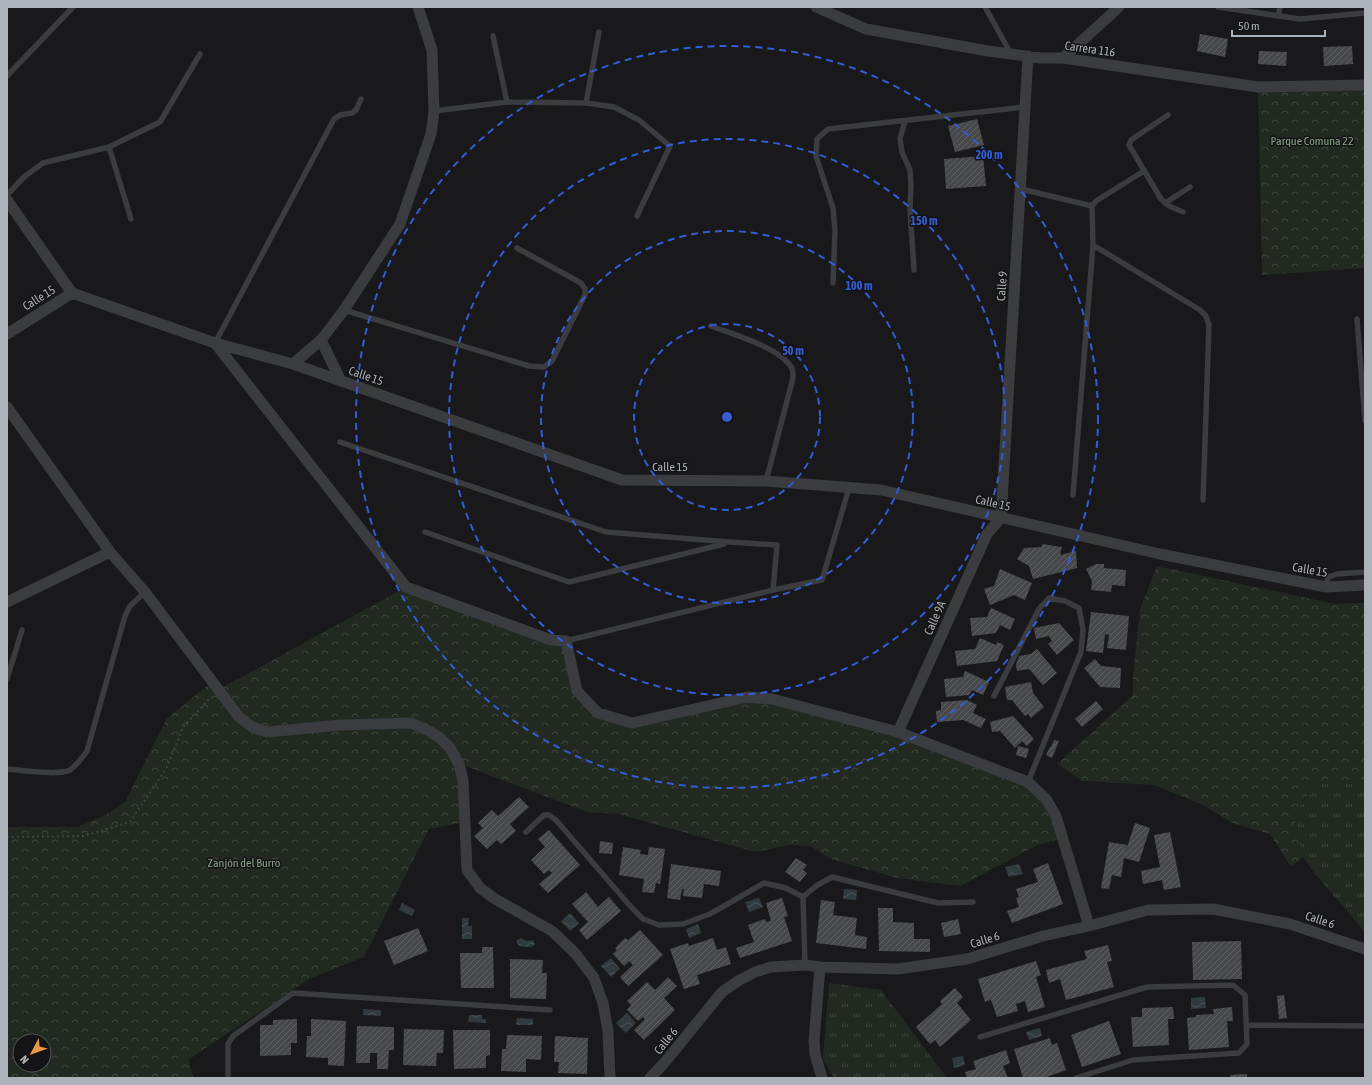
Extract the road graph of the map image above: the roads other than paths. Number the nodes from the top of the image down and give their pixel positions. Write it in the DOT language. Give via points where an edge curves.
graph roads {
  1 [pos="73,7"];
  2 [pos="418,7"];
  3 [pos="816,7"];
  4 [pos="985,7"];
  5 [pos="1119,7"];
  6 [pos="1218,7"];
  7 [pos="1280,7"];
  8 [pos="1365,13"];
  9 [pos="1278,16"];
  10 [pos="599,32"];
  11 [pos="493,36"];
  12 [pos="200,54"];
  13 [pos="1011,54"];
  14 [pos="1028,56"];
  15 [pos="1063,58"];
  16 [pos="7,76"];
  17 [pos="1365,85"];
  18 [pos="362,99"];
  19 [pos="507,102"];
  20 [pos="586,103"];
  21 [pos="1025,107"];
  22 [pos="434,111"];
  23 [pos="1168,115"];
  24 [pos="905,121"];
  25 [pos="109,147"];
  26 [pos="1144,171"];
  27 [pos="1190,187"];
  28 [pos="1022,189"];
  29 [pos="7,195"];
  30 [pos="7,200"];
  31 [pos="1165,203"];
  32 [pos="1092,206"];
  33 [pos="1183,212"];
  34 [pos="637,216"];
  35 [pos="131,219"];
  36 [pos="1093,245"];
  37 [pos="517,248"];
  38 [pos="914,270"];
  39 [pos="833,283"];
  40 [pos="72,293"];
  41 [pos="344,310"];
  42 [pos="1358,319"];
  43 [pos="711,326"];
  44 [pos="7,334"];
  45 [pos="321,340"];
  46 [pos="215,343"];
  47 [pos="293,364"];
  48 [pos="341,381"];
  49 [pos="7,407"];
  50 [pos="1365,421"];
  51 [pos="340,442"];
  52 [pos="766,481"];
  53 [pos="849,488"];
  54 [pos="1073,495"];
  55 [pos="1203,500"];
  56 [pos="1001,518"];
  57 [pos="425,532"];
  58 [pos="730,542"];
  59 [pos="110,552"];
  60 [pos="1365,572"];
  61 [pos="1365,585"];
  62 [pos="1326,587"];
  63 [pos="774,590"];
  64 [pos="145,592"];
  65 [pos="7,602"];
  66 [pos="22,630"];
  67 [pos="566,641"];
  68 [pos="7,679"];
  69 [pos="994,696"];
  70 [pos="898,732"];
  71 [pos="7,769"];
  72 [pos="1028,782"];
  73 [pos="526,832"];
  74 [pos="803,897"];
  75 [pos="973,902"];
  76 [pos="1089,926"];
  77 [pos="1365,949"];
  78 [pos="805,965"];
  79 [pos="820,967"];
  80 [pos="550,1010"];
  81 [pos="1247,1025"];
  82 [pos="1365,1026"];
  83 [pos="980,1037"];
  84 [pos="228,1078"];
  85 [pos="610,1078"];
  86 [pos="650,1078"];
  87 [pos="822,1078"];
  88 [pos="1076,1078"];
  1 -- 16 [label="lane"];
  2 -- 22 [label="street" via="432,50"];
  3 -- 13 [label="street, Carrera 116" via="866,29"];
  4 -- 13 [label="lane"];
  5 -- 15 [label="street"];
  6 -- 9 [label="lane"];
  7 -- 9 [label="lane"];
  8 -- 9 [label="lane" via="1300,19"];
  10 -- 20 [label="lane"];
  11 -- 19 [label="lane"];
  12 -- 25 [label="lane" via="160,122"];
  13 -- 14 [label="street, Carrera 116"];
  14 -- 15 [label="street, Carrera 116"];
  14 -- 21 [label="street, Calle 9"];
  15 -- 17 [label="street, Carrera 116" via="1258,87"];
  18 -- 46 [label="lane" via="352,113 334,119"];
  19 -- 20 [label="lane"];
  19 -- 22 [label="lane"];
  20 -- 34 [label="lane" via="614,107 639,120 670,146"];
  21 -- 24 [label="lane"];
  21 -- 28 [label="street, Calle 9"];
  22 -- 41 [label="street" via="431,134 400,224"];
  23 -- 26 [label="lane" via="1129,142"];
  24 -- 38 [label="lane" via="900,139 912,185 910,209"];
  24 -- 39 [label="lane" via="828,129 817,140 816,156 833,208"];
  25 -- 29 [label="lane" via="43,163 24,177"];
  25 -- 35 [label="lane"];
  26 -- 31 [label="lane"];
  26 -- 32 [label="lane"];
  27 -- 31 [label="lane"];
  28 -- 32 [label="lane"];
  28 -- 56 [label="street, Calle 9"];
  30 -- 40 [label="street"];
  31 -- 33 [label="lane"];
  32 -- 36 [label="lane"];
  36 -- 54 [label="lane"];
  36 -- 55 [label="lane" via="1200,310 1208,320 1210,325"];
  37 -- 41 [label="lane" via="580,283 585,289 585,295 552,361 544,368 529,366"];
  40 -- 44 [label="street, Calle 15"];
  40 -- 46 [label="street, Calle 15"];
  41 -- 45 [label="street"];
  42 -- 50 [label="lane"];
  43 -- 52 [label="lane" via="756,343 789,363 793,371"];
  45 -- 47 [label="street"];
  45 -- 48 [label="street"];
  46 -- 47 [label="street, Calle 15"];
  46 -- 67 [label="street" via="406,587 551,640"];
  47 -- 48 [label="street, Calle 15"];
  48 -- 52 [label="street, Calle 15" via="622,480"];
  49 -- 59 [label="street"];
  51 -- 58 [label="lane" via="606,532"];
  52 -- 53 [label="street, Calle 15"];
  53 -- 56 [label="street, Calle 15" via="881,490"];
  53 -- 63 [label="lane" via="822,580"];
  56 -- 62 [label="street, Calle 15" via="1160,554"];
  56 -- 70 [label="street, Calle 9A" via="987,534"];
  57 -- 58 [label="lane" via="569,582"];
  58 -- 63 [label="lane" via="777,544"];
  59 -- 64 [label="street"];
  59 -- 65 [label="street"];
  60 -- 62 [label="lane" via="1328,577"];
  61 -- 62 [label="street, Calle 15"];
  63 -- 67 [label="lane"];
  64 -- 71 [label="lane" via="130,606 125,616 87,751 78,763 69,770 57,773"];
  64 -- 85 [label="street" via="239,717 252,727 268,732 340,725 410,723 429,731 450,748 459,764 463,780 467,870 480,888 495,899 552,931 575,953 594,978 603,1003 608,1031"];
  66 -- 68 [label="lane"];
  67 -- 70 [label="street" via="577,691 598,714 632,723 747,697 772,699"];
  69 -- 72 [label="lane" via="1038,608 1049,598 1065,601 1079,608 1083,629 1081,652"];
  70 -- 72 [label="street"];
  72 -- 76 [label="street" via="1046,799 1056,816"];
  73 -- 74 [label="lane" via="544,815 549,815 631,907 643,919 659,925 683,924 710,914 764,883 786,888"];
  74 -- 75 [label="lane" via="816,886 832,878 938,903"];
  74 -- 78 [label="lane"];
  76 -- 77 [label="street, Calle 6" via="1148,910 1213,909 1290,924"];
  76 -- 79 [label="street, Calle 6" via="1043,936 967,959 898,968"];
  78 -- 79 [label="street, Calle 6"];
  78 -- 86 [label="street, Calle 6" via="771,967 755,972 722,992"];
  79 -- 87 [label="street" via="814,1041"];
  80 -- 84 [label="lane" via="293,993 233,1036 228,1044"];
  81 -- 82 [label="lane"];
  81 -- 83 [label="lane" via="1245,995 1233,985 1147,987"];
  81 -- 88 [label="lane" via="1248,1044 1239,1053 1133,1060"];
}
